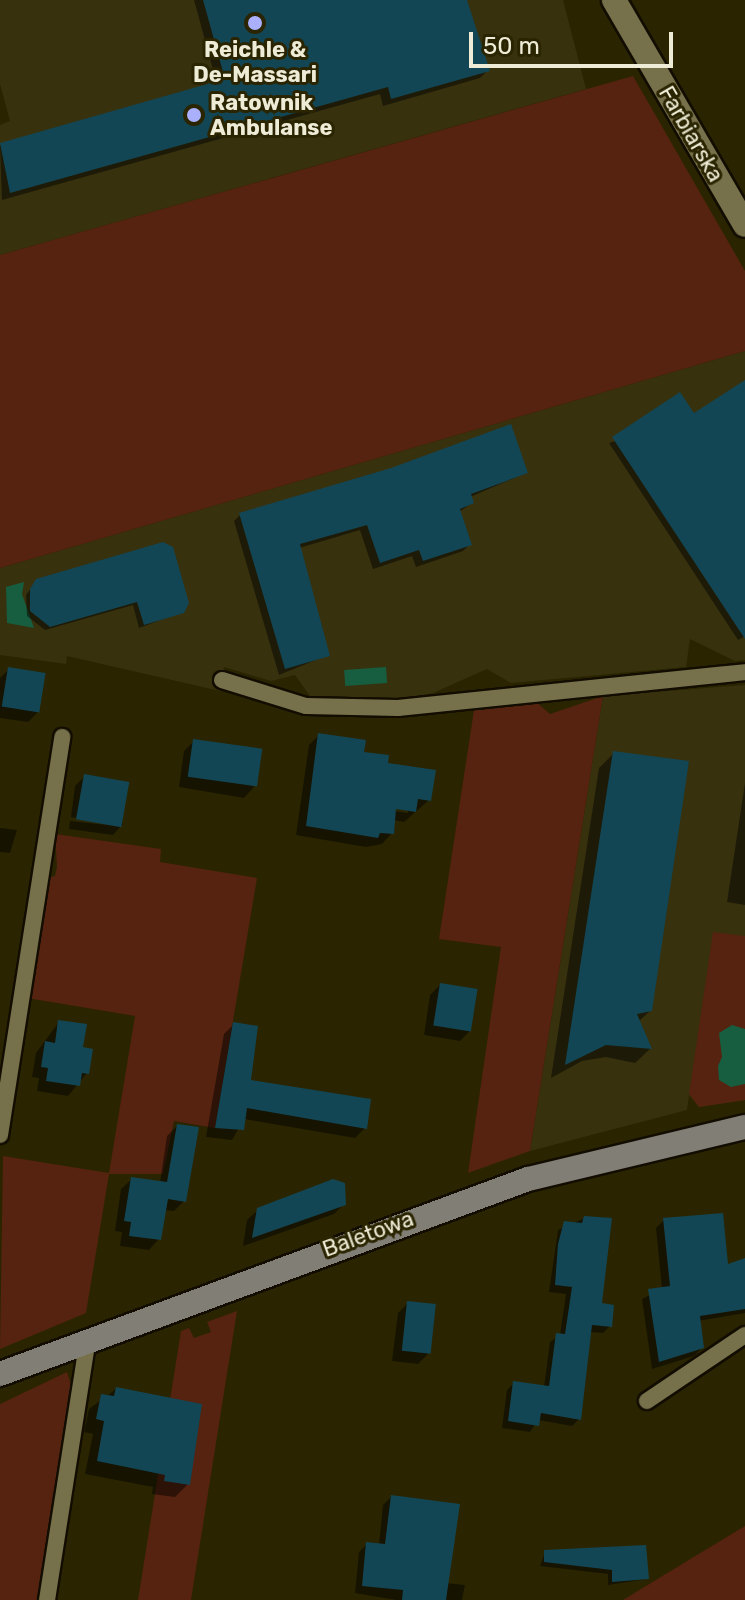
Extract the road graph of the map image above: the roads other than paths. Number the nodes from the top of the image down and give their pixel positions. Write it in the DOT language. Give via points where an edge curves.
graph roads {
  1 [pos="614,0"];
  2 [pos="745,225"];
  3 [pos="745,672"];
  4 [pos="222,680"];
  5 [pos="62,737"];
  6 [pos="745,1127"];
  7 [pos="0,1135"];
  8 [pos="745,1335"];
  9 [pos="88,1338"];
  10 [pos="0,1374"];
  11 [pos="647,1401"];
  12 [pos="47,1600"];
  1 -- 2 [label="street, Farbiarska"];
  3 -- 4 [label="lane" via="398,708 306,706"];
  5 -- 7 [label="lane"];
  6 -- 9 [label="street, Baletowa" via="528,1179"];
  8 -- 11 [label="lane"];
  9 -- 10 [label="street, Baletowa"];
  9 -- 12 [label="lane"];
}
